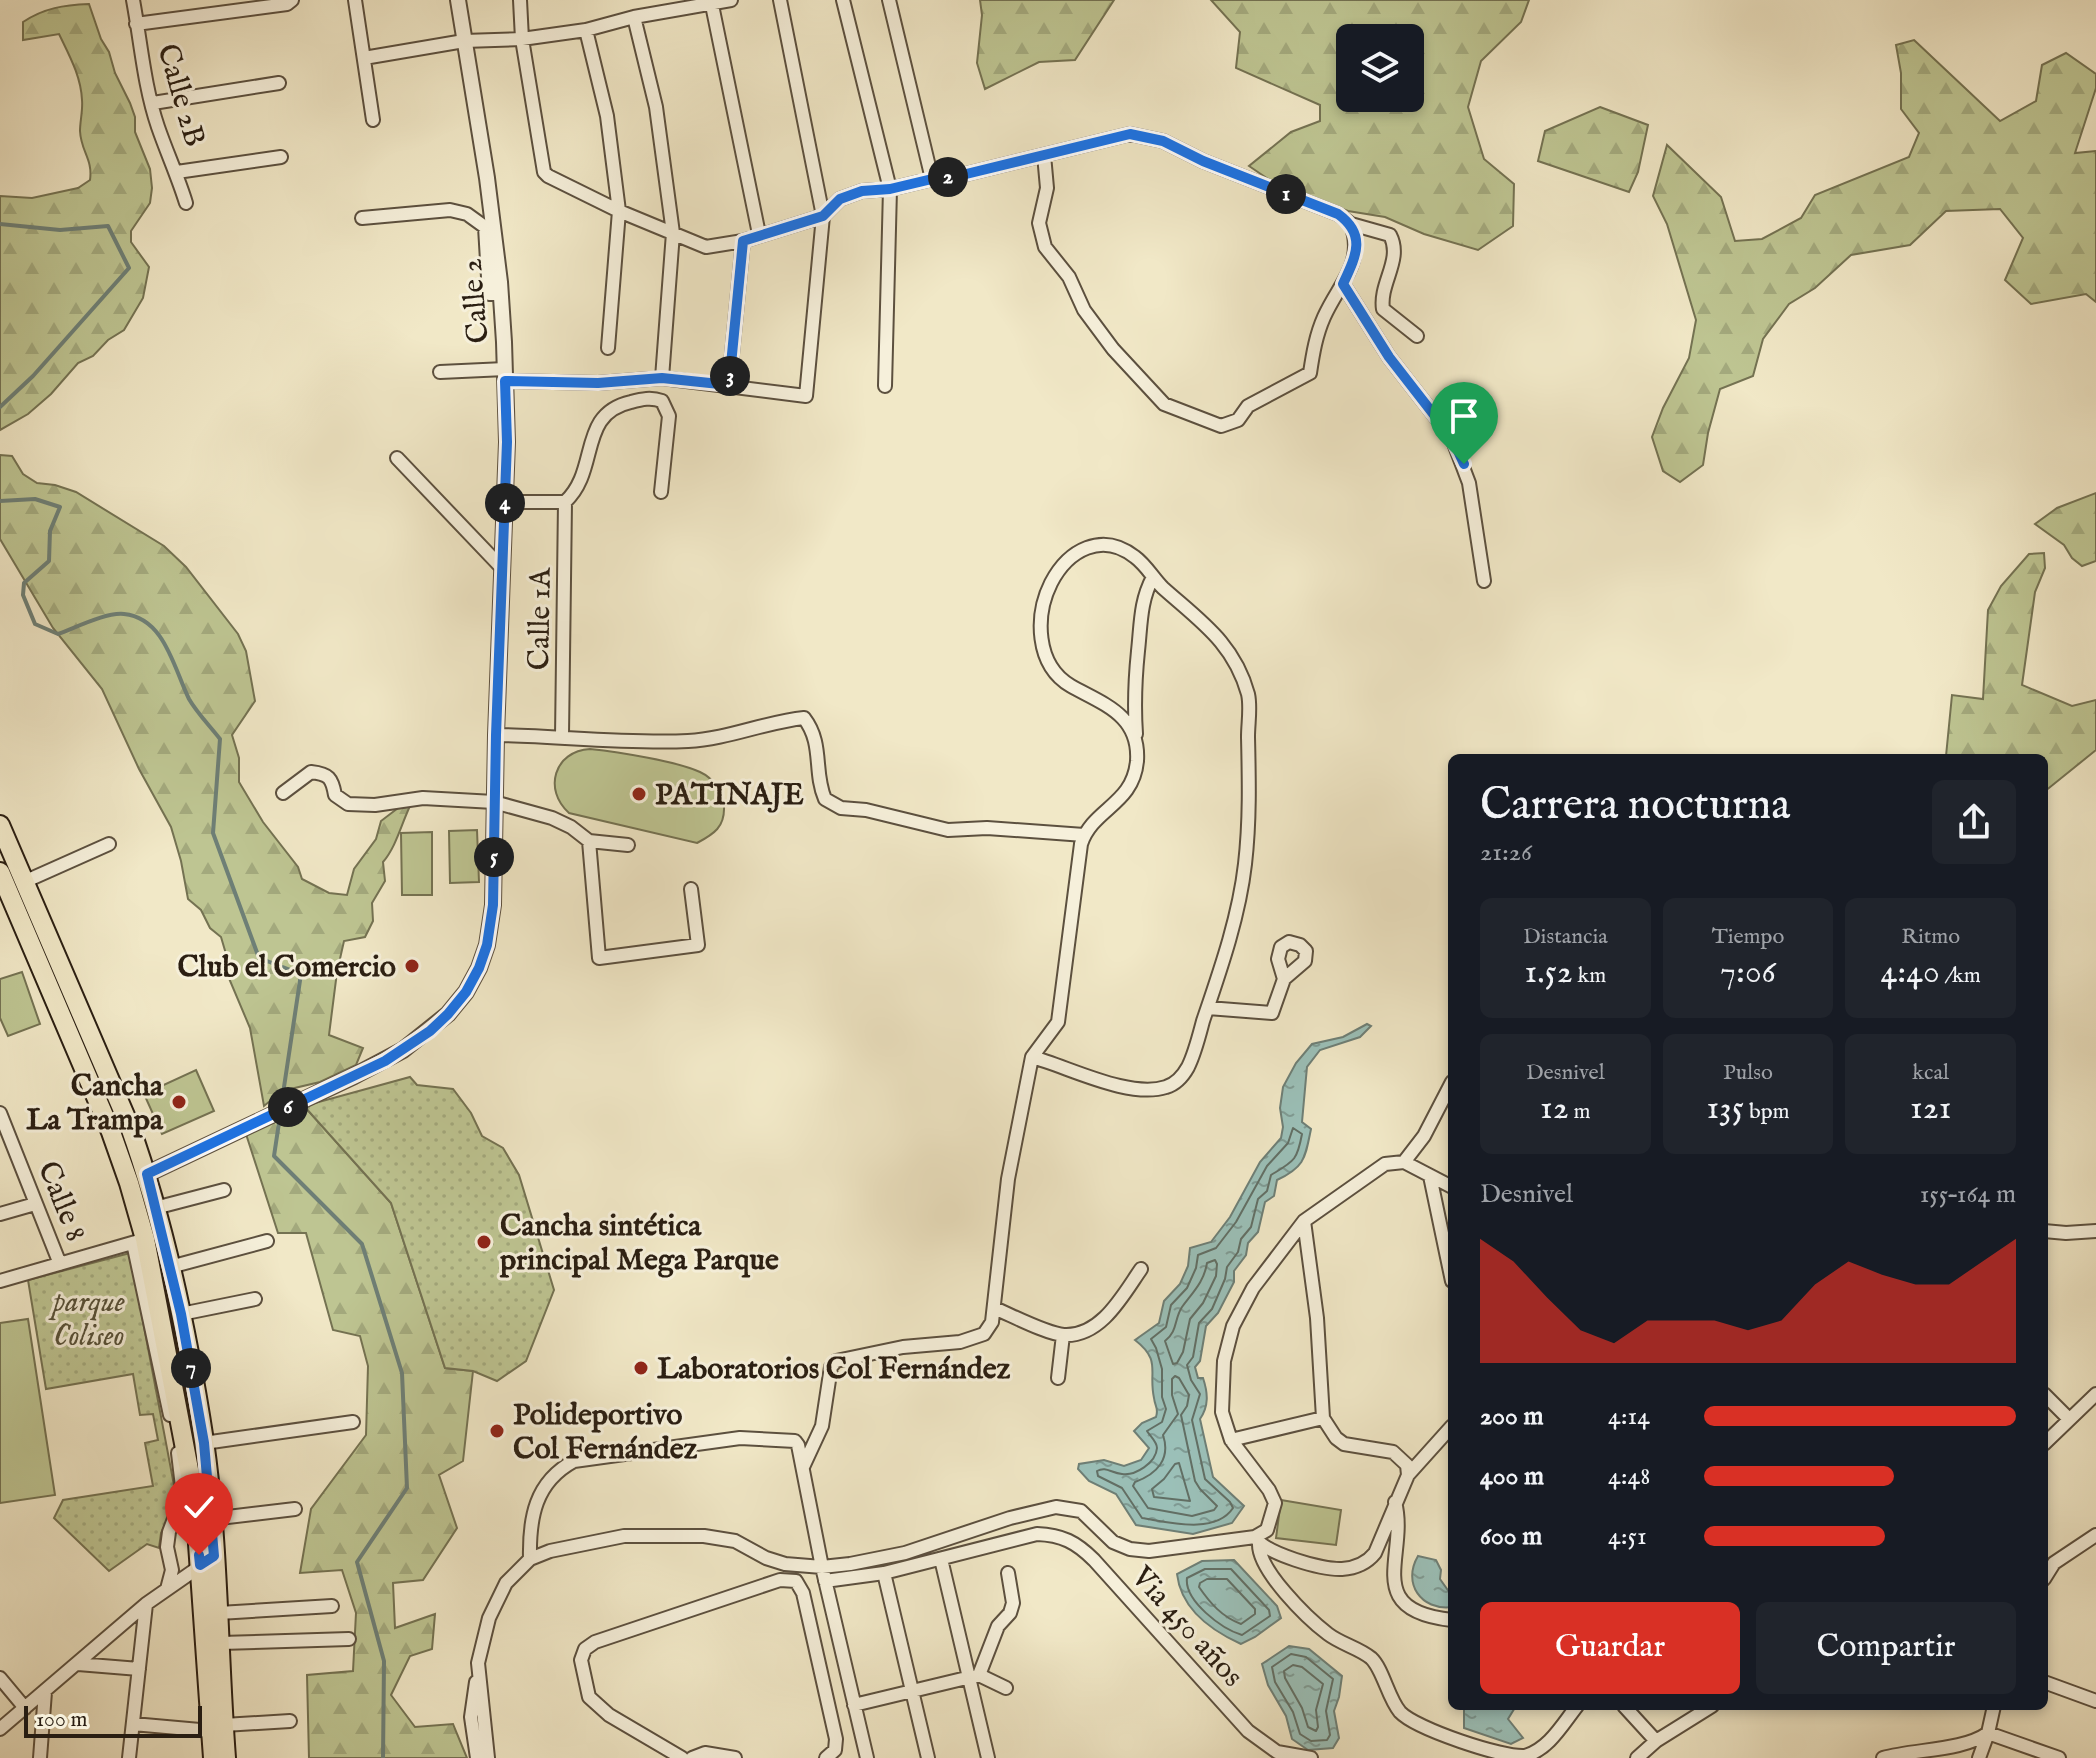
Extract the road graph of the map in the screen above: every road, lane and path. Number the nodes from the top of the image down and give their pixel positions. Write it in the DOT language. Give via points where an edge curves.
graph roads {
  1 [pos="133,0"];
  2 [pos="292,0"];
  3 [pos="355,0"];
  4 [pos="458,0"];
  5 [pos="520,0"];
  6 [pos="731,0"];
  7 [pos="780,0"];
  8 [pos="843,0"];
  9 [pos="889,0"];
  10 [pos="712,5"];
  11 [pos="634,17"];
  12 [pos="136,24"];
  13 [pos="586,30"];
  14 [pos="522,39"];
  15 [pos="464,41"];
  16 [pos="364,58"];
  17 [pos="279,83"];
  18 [pos="153,103"];
  19 [pos="373,120"];
  20 [pos="1044,155"];
  21 [pos="281,157"];
  22 [pos="177,172"];
  23 [pos="932,179"];
  24 [pos="890,189"];
  25 [pos="186,203"];
  26 [pos="619,211"];
  27 [pos="823,216"];
  28 [pos="362,218"];
  29 [pos="1351,224"];
  30 [pos="673,233"];
  31 [pos="759,234"];
  32 [pos="743,241"];
  33 [pos="1343,284"];
  34 [pos="497,286"];
  35 [pos="1417,336"];
  36 [pos="608,348"];
  37 [pos="440,372"];
  38 [pos="505,375"];
  39 [pos="662,378"];
  40 [pos="729,385"];
  41 [pos="885,386"];
  42 [pos="397,458"];
  43 [pos="661,492"];
  44 [pos="505,502"];
  45 [pos="565,502"];
  46 [pos="501,567"];
  47 [pos="1153,577"];
  48 [pos="1484,581"];
  49 [pos="496,735"];
  50 [pos="562,736"];
  51 [pos="1137,751"];
  52 [pos="283,793"];
  53 [pos="494,802"];
  54 [pos="0,825"];
  55 [pos="1084,835"];
  56 [pos="589,841"];
  57 [pos="109,844"];
  58 [pos="628,845"];
  59 [pos="0,872"];
  60 [pos="26,881"];
  61 [pos="691,889"];
  62 [pos="1284,979"];
  63 [pos="1208,1008"];
  64 [pos="1032,1057"];
  65 [pos="1448,1090"];
  66 [pos="0,1113"];
  67 [pos="6,1144"];
  68 [pos="1404,1162"];
  69 [pos="147,1174"];
  70 [pos="1430,1176"];
  71 [pos="1448,1185"];
  72 [pos="224,1190"];
  73 [pos="35,1204"];
  74 [pos="155,1208"];
  75 [pos="0,1214"];
  76 [pos="1304,1221"];
  77 [pos="2048,1231"];
  78 [pos="2096,1231"];
  79 [pos="139,1241"];
  80 [pos="267,1241"];
  81 [pos="1448,1262"];
  82 [pos="60,1264"];
  83 [pos="170,1267"];
  84 [pos="1141,1269"];
  85 [pos="0,1281"];
  86 [pos="255,1299"];
  87 [pos="994,1308"];
  88 [pos="181,1314"];
  89 [pos="1063,1335"];
  90 [pos="1058,1378"];
  91 [pos="2096,1394"];
  92 [pos="2048,1398"];
  93 [pos="1323,1418"];
  94 [pos="2069,1419"];
  95 [pos="353,1422"];
  96 [pos="1448,1431"];
  97 [pos="1231,1440"];
  98 [pos="2048,1440"];
  99 [pos="204,1443"];
  100 [pos="1448,1446"];
  101 [pos="1433,1448"];
  102 [pos="803,1467"];
  103 [pos="1408,1475"];
  104 [pos="1395,1500"];
  105 [pos="295,1509"];
  106 [pos="211,1519"];
  107 [pos="2096,1535"];
  108 [pos="1257,1540"];
  109 [pos="170,1558"];
  110 [pos="530,1559"];
  111 [pos="941,1559"];
  112 [pos="204,1563"];
  113 [pos="822,1567"];
  114 [pos="884,1573"];
  115 [pos="1008,1573"];
  116 [pos="2048,1573"];
  117 [pos="825,1581"];
  118 [pos="167,1589"];
  119 [pos="146,1604"];
  120 [pos="332,1606"];
  121 [pos="219,1613"];
  122 [pos="1448,1620"];
  123 [pos="349,1639"];
  124 [pos="221,1643"];
  125 [pos="478,1663"];
  126 [pos="78,1664"];
  127 [pos="139,1669"];
  128 [pos="974,1676"];
  129 [pos="0,1678"];
  130 [pos="2048,1683"];
  131 [pos="1006,1688"];
  132 [pos="45,1692"];
  133 [pos="911,1692"];
  134 [pos="2096,1701"];
  135 [pos="854,1705"];
  136 [pos="25,1708"];
  137 [pos="1574,1710"];
  138 [pos="1628,1710"];
  139 [pos="1706,1710"];
  140 [pos="1993,1710"];
  141 [pos="290,1721"];
  142 [pos="133,1724"];
  143 [pos="217,1728"];
  144 [pos="0,1729"];
  145 [pos="1988,1733"];
  146 [pos="1656,1741"];
  147 [pos="663,1752"];
  148 [pos="40,1758"];
  149 [pos="129,1758"];
  150 [pos="213,1758"];
  151 [pos="226,1758"];
  152 [pos="477,1758"];
  153 [pos="488,1758"];
  154 [pos="682,1758"];
  155 [pos="692,1758"];
  156 [pos="735,1758"];
  157 [pos="826,1758"];
  158 [pos="867,1758"];
  159 [pos="928,1758"];
  160 [pos="988,1758"];
  161 [pos="1311,1758"];
  162 [pos="1637,1758"];
  163 [pos="1883,1758"];
  164 [pos="1979,1758"];
  165 [pos="2059,1758"];
  1 -- 12 [label="street, Calle 2B"];
  2 -- 12 [label="street"];
  3 -- 16 [label="street"];
  4 -- 15 [label="street, Calle 2"];
  5 -- 14 [label="street"];
  6 -- 10 [label="street"];
  7 -- 27 [label="street"];
  8 -- 24 [label="street"];
  9 -- 23 [label="street"];
  10 -- 11 [label="street"];
  10 -- 31 [label="street"];
  11 -- 13 [label="street"];
  11 -- 30 [label="street" via="656,107"];
  12 -- 18 [label="street, Calle 2B"];
  13 -- 14 [label="street"];
  13 -- 26 [label="street" via="609,128"];
  14 -- 15 [label="street"];
  14 -- 26 [label="street" via="544,172"];
  15 -- 16 [label="street"];
  15 -- 34 [label="street, Calle 2" via="487,178"];
  16 -- 19 [label="street"];
  17 -- 18 [label="street"];
  18 -- 22 [label="street, Calle 2B"];
  20 -- 23 [label="street"];
  20 -- 29 [label="street" via="1130,134 1163,141"];
  20 -- 33 [label="street" via="1047,188 1039,223 1045,247 1113,349 1164,404 1221,426 1310,373 1316,338"];
  21 -- 22 [label="street"];
  22 -- 25 [label="street, Calle 2B"];
  23 -- 24 [label="street"];
  24 -- 27 [label="street" via="840,199"];
  24 -- 41 [label="street"];
  26 -- 30 [label="street"];
  26 -- 36 [label="street"];
  27 -- 31 [label="street"];
  27 -- 40 [label="street" via="806,396"];
  28 -- 34 [label="street" via="450,210 467,214 485,227"];
  29 -- 33 [label="street" via="1356,256"];
  29 -- 35 [label="street" via="1390,235 1394,258 1381,298 1383,309"];
  30 -- 32 [label="street" via="706,247"];
  30 -- 39 [label="street"];
  31 -- 32 [label="street"];
  32 -- 40 [label="street"];
  33 -- 48 [label="street" via="1389,357 1452,438 1469,483"];
  34 -- 38 [label="street, Calle 2"];
  37 -- 38 [label="street"];
  38 -- 39 [label="street" via="598,383"];
  38 -- 44 [label="street, Calle 2"];
  39 -- 40 [label="street"];
  42 -- 46 [label="street"];
  43 -- 45 [label="street" via="669,416 662,401 649,398 603,415 578,491"];
  44 -- 45 [label="street"];
  44 -- 46 [label="street, Calle 2"];
  45 -- 50 [label="street, Calle 1A"];
  46 -- 49 [label="street, Calle 2"];
  47 -- 51 [label="street" via="1144,593 1135,670"];
  47 -- 51 [label="street" via="1134,556 1115,547 1083,548 1069,556 1051,583 1039,622 1043,649 1053,667 1069,685 1123,716"];
  47 -- 63 [label="street" via="1218,637 1240,669 1249,698 1245,865"];
  49 -- 50 [label="street"];
  49 -- 53 [label="street, Calle 2"];
  50 -- 55 [label="street" via="689,741 804,718 814,732 820,788 825,799 841,808 948,830"];
  51 -- 55 [label="street" via="1132,783"];
  52 -- 53 [label="street" via="311,772 326,773 335,795 348,804 423,798"];
  53 -- 56 [label="street" via="552,818"];
  53 -- 69 [label="street, Calle 2" via="493,905 487,945 466,992 448,1014 403,1050"];
  54 -- 60 [label="main road"];
  55 -- 64 [label="street" via="1058,1022"];
  56 -- 58 [label="street"];
  56 -- 61 [label="street" via="599,958 698,945"];
  57 -- 60 [label="street"];
  59 -- 79 [label="main road" via="111,1132 129,1183"];
  60 -- 69 [label="main road"];
  62 -- 63 [label="street" via="1272,1013"];
  63 -- 64 [label="street" via="1189,1065 1180,1078 1161,1089 1121,1086"];
  64 -- 87 [label="street" via="1008,1179"];
  65 -- 68 [label="street"];
  66 -- 67 [label="street, Calle 8"];
  67 -- 73 [label="street, Calle 8"];
  68 -- 70 [label="street"];
  68 -- 76 [label="street" via="1385,1164"];
  69 -- 74 [label="main road"];
  70 -- 71 [label="street"];
  70 -- 81 [label="street"];
  72 -- 74 [label="street"];
  73 -- 75 [label="street"];
  73 -- 82 [label="street, Calle 8"];
  74 -- 83 [label="main road"];
  76 -- 93 [label="street"];
  76 -- 97 [label="street" via="1253,1288 1233,1326 1224,1361 1222,1412"];
  77 -- 78 [label="street"];
  79 -- 82 [label="street"];
  79 -- 109 [label="street" via="183,1495 169,1532"];
  79 -- 112 [label="main road" via="186,1445"];
  80 -- 83 [label="street"];
  82 -- 85 [label="street"];
  83 -- 88 [label="main road"];
  84 -- 89 [label="street" via="1111,1312 1083,1332"];
  86 -- 88 [label="street"];
  87 -- 89 [label="street"];
  87 -- 102 [label="street" via="984,1334 972,1339 833,1363 822,1426"];
  88 -- 99 [label="main road"];
  89 -- 90 [label="street"];
  91 -- 94 [label="street"];
  92 -- 94 [label="street"];
  93 -- 97 [label="street"];
  93 -- 103 [label="street" via="1344,1444 1393,1452 1407,1465"];
  94 -- 98 [label="street"];
  95 -- 99 [label="street"];
  96 -- 101 [label="street"];
  97 -- 108 [label="street" via="1275,1503 1267,1530"];
  99 -- 106 [label="main road"];
  100 -- 101 [label="street"];
  101 -- 103 [label="street"];
  102 -- 110 [label="street" via="798,1445 791,1439 740,1438 574,1461 552,1476 535,1505"];
  102 -- 113 [label="street"];
  103 -- 104 [label="street"];
  104 -- 108 [label="street" via="1375,1553 1358,1566 1329,1569"];
  104 -- 122 [label="street" via="1399,1517 1392,1575 1398,1594 1405,1605"];
  105 -- 106 [label="street"];
  106 -- 112 [label="main road"];
  107 -- 116 [label="street"];
  108 -- 113 [label="street" via="1130,1549 1113,1542 1081,1511 1056,1507 905,1553"];
  108 -- 137 [label="street" via="1263,1563 1286,1592 1328,1634 1371,1658 1400,1711 1414,1723 1493,1753 1522,1757 1550,1741"];
  109 -- 112 [label="street"];
  109 -- 118 [label="street"];
  110 -- 113 [label="street" via="624,1536 704,1536 735,1541 785,1564"];
  110 -- 125 [label="street" via="506,1583 489,1618"];
  111 -- 114 [label="street, Via 450 años"];
  111 -- 128 [label="street"];
  111 -- 161 [label="street, Via 450 años" via="1025,1536 1049,1534 1077,1543 1248,1731 1277,1752"];
  112 -- 118 [label="street"];
  112 -- 121 [label="main road"];
  112 -- 143 [label="main road"];
  113 -- 117 [label="street"];
  114 -- 117 [label="street, Via 450 años"];
  114 -- 133 [label="street"];
  115 -- 128 [label="street" via="1010,1613"];
  117 -- 135 [label="street"];
  118 -- 119 [label="street"];
  119 -- 126 [label="street"];
  119 -- 127 [label="street"];
  120 -- 121 [label="street"];
  121 -- 124 [label="main road"];
  123 -- 124 [label="street"];
  124 -- 143 [label="main road"];
  125 -- 152 [label="street" via="471,1717"];
  125 -- 153 [label="street"];
  126 -- 127 [label="street"];
  126 -- 132 [label="street"];
  127 -- 142 [label="street"];
  128 -- 131 [label="street"];
  128 -- 133 [label="street"];
  128 -- 160 [label="street"];
  129 -- 136 [label="street"];
  130 -- 134 [label="street"];
  132 -- 136 [label="street"];
  132 -- 148 [label="street"];
  133 -- 135 [label="street"];
  133 -- 159 [label="street"];
  135 -- 158 [label="street"];
  136 -- 144 [label="street"];
  138 -- 146 [label="street"];
  139 -- 146 [label="street"];
  140 -- 145 [label="street"];
  141 -- 143 [label="street"];
  142 -- 143 [label="street"];
  142 -- 149 [label="street"];
  143 -- 150 [label="main road"];
  143 -- 151 [label="main road"];
  145 -- 163 [label="street" via="1974,1743"];
  145 -- 164 [label="street"];
  145 -- 165 [label="street"];
  146 -- 162 [label="street"];
  147 -- 154 [label="street"];
  147 -- 157 [label="street" via="589,1697 581,1660 585,1649 669,1615 780,1580 796,1581 803,1593 836,1739 835,1750"];
  155 -- 156 [label="street" via="705,1753"];
}
